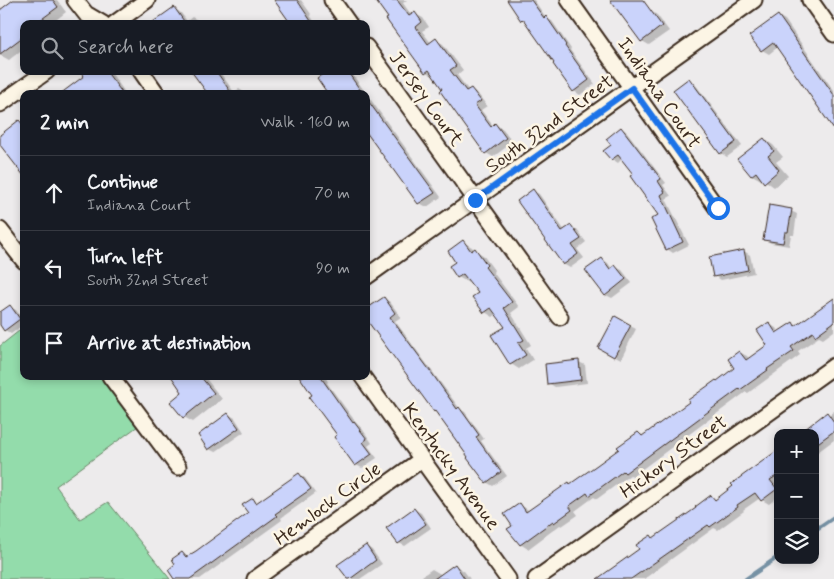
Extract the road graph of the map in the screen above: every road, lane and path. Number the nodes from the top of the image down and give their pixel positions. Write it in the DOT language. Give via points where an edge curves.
graph roads {
  1 [pos="76,0"];
  2 [pos="147,0"];
  3 [pos="332,0"];
  4 [pos="569,0"];
  5 [pos="754,0"];
  6 [pos="810,0"];
  7 [pos="96,20"];
  8 [pos="120,20"];
  9 [pos="346,20"];
  10 [pos="834,34"];
  11 [pos="370,53"];
  12 [pos="41,75"];
  13 [pos="144,75"];
  14 [pos="632,88"];
  15 [pos="154,90"];
  16 [pos="0,104"];
  17 [pos="475,200"];
  18 [pos="718,208"];
  19 [pos="0,230"];
  20 [pos="20,256"];
  21 [pos="370,274"];
  22 [pos="560,317"];
  23 [pos="834,366"];
  24 [pos="113,380"];
  25 [pos="365,380"];
  26 [pos="422,459"];
  27 [pos="178,466"];
  28 [pos="255,579"];
  29 [pos="508,579"];
  30 [pos="536,579"];
  1 -- 7 [label="street" via="86,14"];
  2 -- 8 [label="street"];
  3 -- 9 [label="street"];
  4 -- 14 [label="street, Indiana Court"];
  5 -- 14 [label="street, South 32nd Street"];
  6 -- 10 [label="street"];
  11 -- 17 [label="street, Jersey Court"];
  12 -- 16 [label="street"];
  13 -- 15 [label="street"];
  14 -- 17 [label="street, South 32nd Street"];
  14 -- 18 [label="street, Indiana Court"];
  17 -- 21 [label="street, South 32nd Street"];
  17 -- 22 [label="street, Jersey Court"];
  19 -- 20 [label="street"];
  23 -- 30 [label="street, Hickory Street"];
  24 -- 27 [label="street"];
  25 -- 26 [label="street, Kentucky Avenue"];
  26 -- 28 [label="street, Hemlock Circle"];
  26 -- 29 [label="street, Kentucky Avenue"];
}
